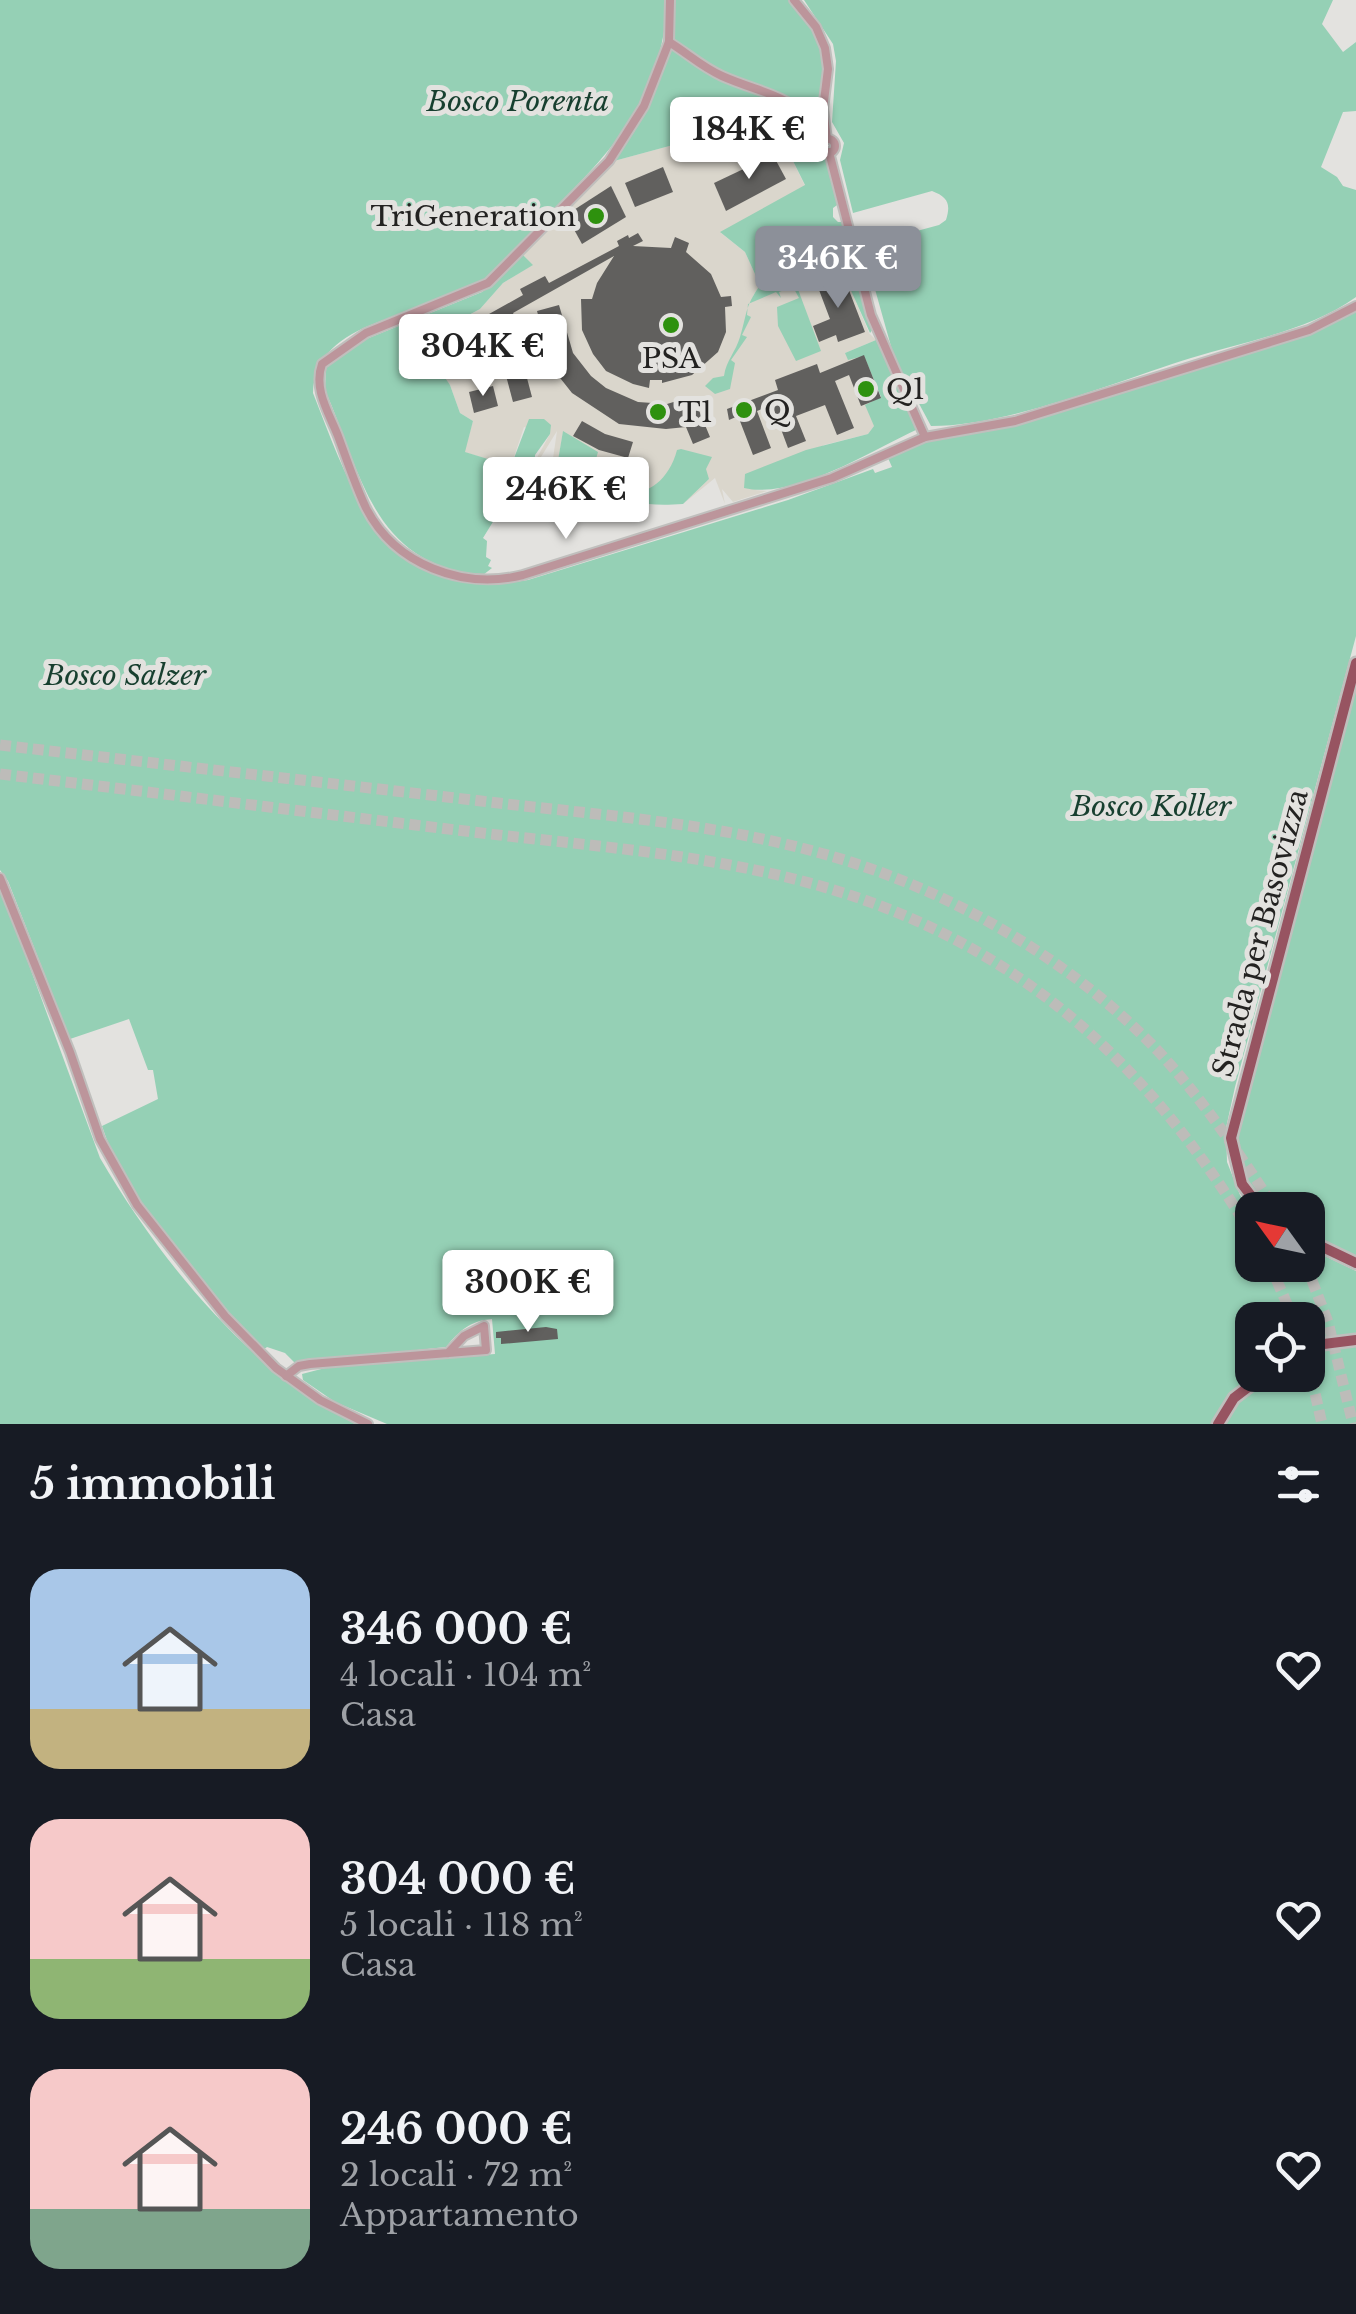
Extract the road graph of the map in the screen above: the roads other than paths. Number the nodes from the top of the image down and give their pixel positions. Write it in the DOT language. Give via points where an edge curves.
graph roads {
  1 [pos="670,0"];
  2 [pos="794,0"];
  3 [pos="670,42"];
  4 [pos="826,140"];
  5 [pos="1356,306"];
  6 [pos="926,437"];
  7 [pos="1356,663"];
  8 [pos="0,878"];
  9 [pos="1248,1192"];
  10 [pos="1325,1248"];
  11 [pos="1356,1263"];
  12 [pos="1356,1340"];
  13 [pos="1325,1344"];
  14 [pos="448,1352"];
  15 [pos="286,1376"];
  16 [pos="1242,1392"];
  17 [pos="368,1424"];
  18 [pos="1218,1424"];
  1 -- 3 [label="street"];
  2 -- 4 [label="street" via="825,48"];
  3 -- 4 [label="street" via="711,70 788,100"];
  3 -- 6 [label="street" via="617,151 497,275 325,360 318,381 366,507 385,535 430,568 467,579 514,577 832,478"];
  4 -- 6 [label="street" via="822,150 829,152 878,335"];
  5 -- 6 [label="street" via="1309,330 1054,409"];
  7 -- 9 [label="main road, Strada per Basovizza" via="1231,1138"];
  8 -- 15 [label="street" via="113,1167 212,1301"];
  10 -- 11 [label="main road"];
  12 -- 13 [label="main road"];
  14 -- 14 [label="street" via="486,1350 484,1326 464,1336"];
  14 -- 15 [label="street" via="310,1364"];
  15 -- 17 [label="street"];
  16 -- 18 [label="main road"];
}
